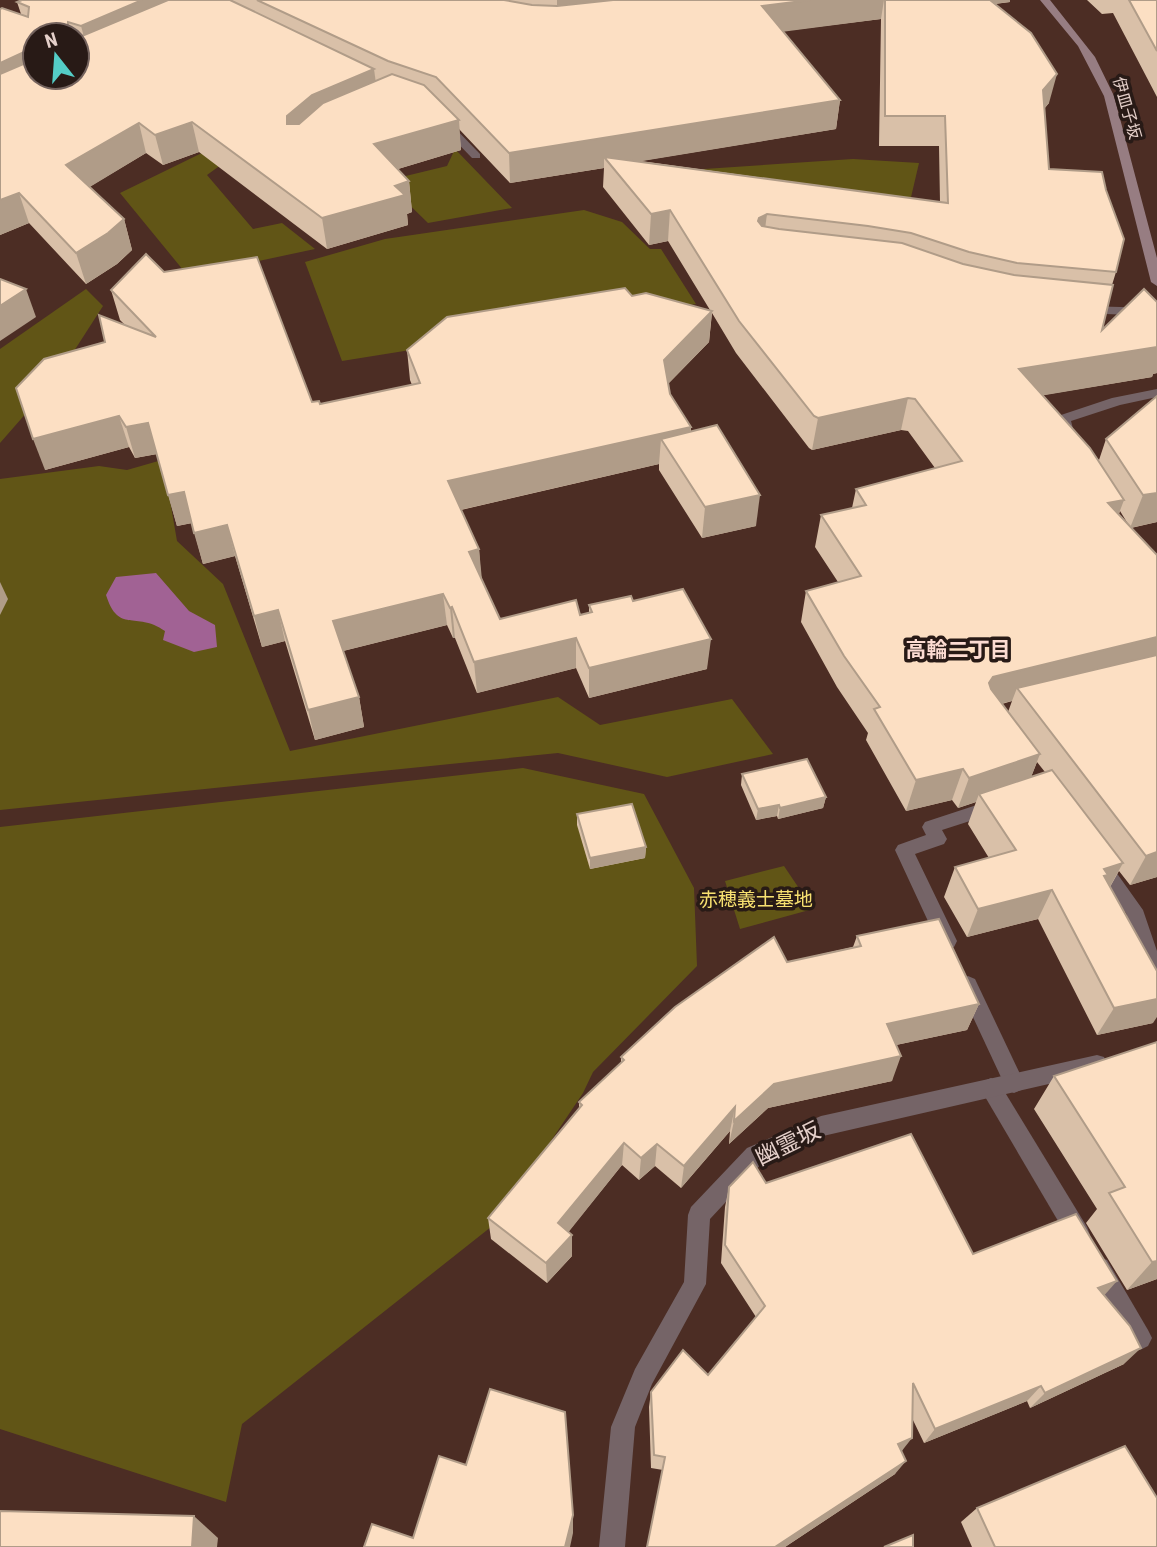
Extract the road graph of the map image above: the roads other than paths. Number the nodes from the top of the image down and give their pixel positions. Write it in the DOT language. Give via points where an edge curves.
graph roads {
  1 [pos="1045,0"];
  2 [pos="441,120"];
  3 [pos="476,156"];
  4 [pos="1157,282"];
  5 [pos="1071,309"];
  6 [pos="1157,312"];
  7 [pos="1157,393"];
  8 [pos="1073,454"];
  9 [pos="1019,798"];
  10 [pos="1085,844"];
  11 [pos="1157,981"];
  12 [pos="1118,1059"];
  13 [pos="1014,1083"];
  14 [pos="991,1088"];
  15 [pos="1140,1338"];
  16 [pos="612,1547"];
  1 -- 4 [label="main road, 伊皿子坂" via="1076,34 1102,76"];
  2 -- 3 [label="street"];
  5 -- 6 [label="street"];
  7 -- 8 [label="street" via="1063,419"];
  9 -- 13 [label="street" via="931,827 938,839 904,850"];
  10 -- 11 [label="street" via="1134,910"];
  12 -- 13 [label="street, 幽霊坂"];
  13 -- 14 [label="street, 幽霊坂"];
  14 -- 15 [label="street"];
  14 -- 16 [label="street, 幽霊坂" via="821,1126 777,1145 755,1155 699,1215 695,1284 643,1377 623,1427"];
}
